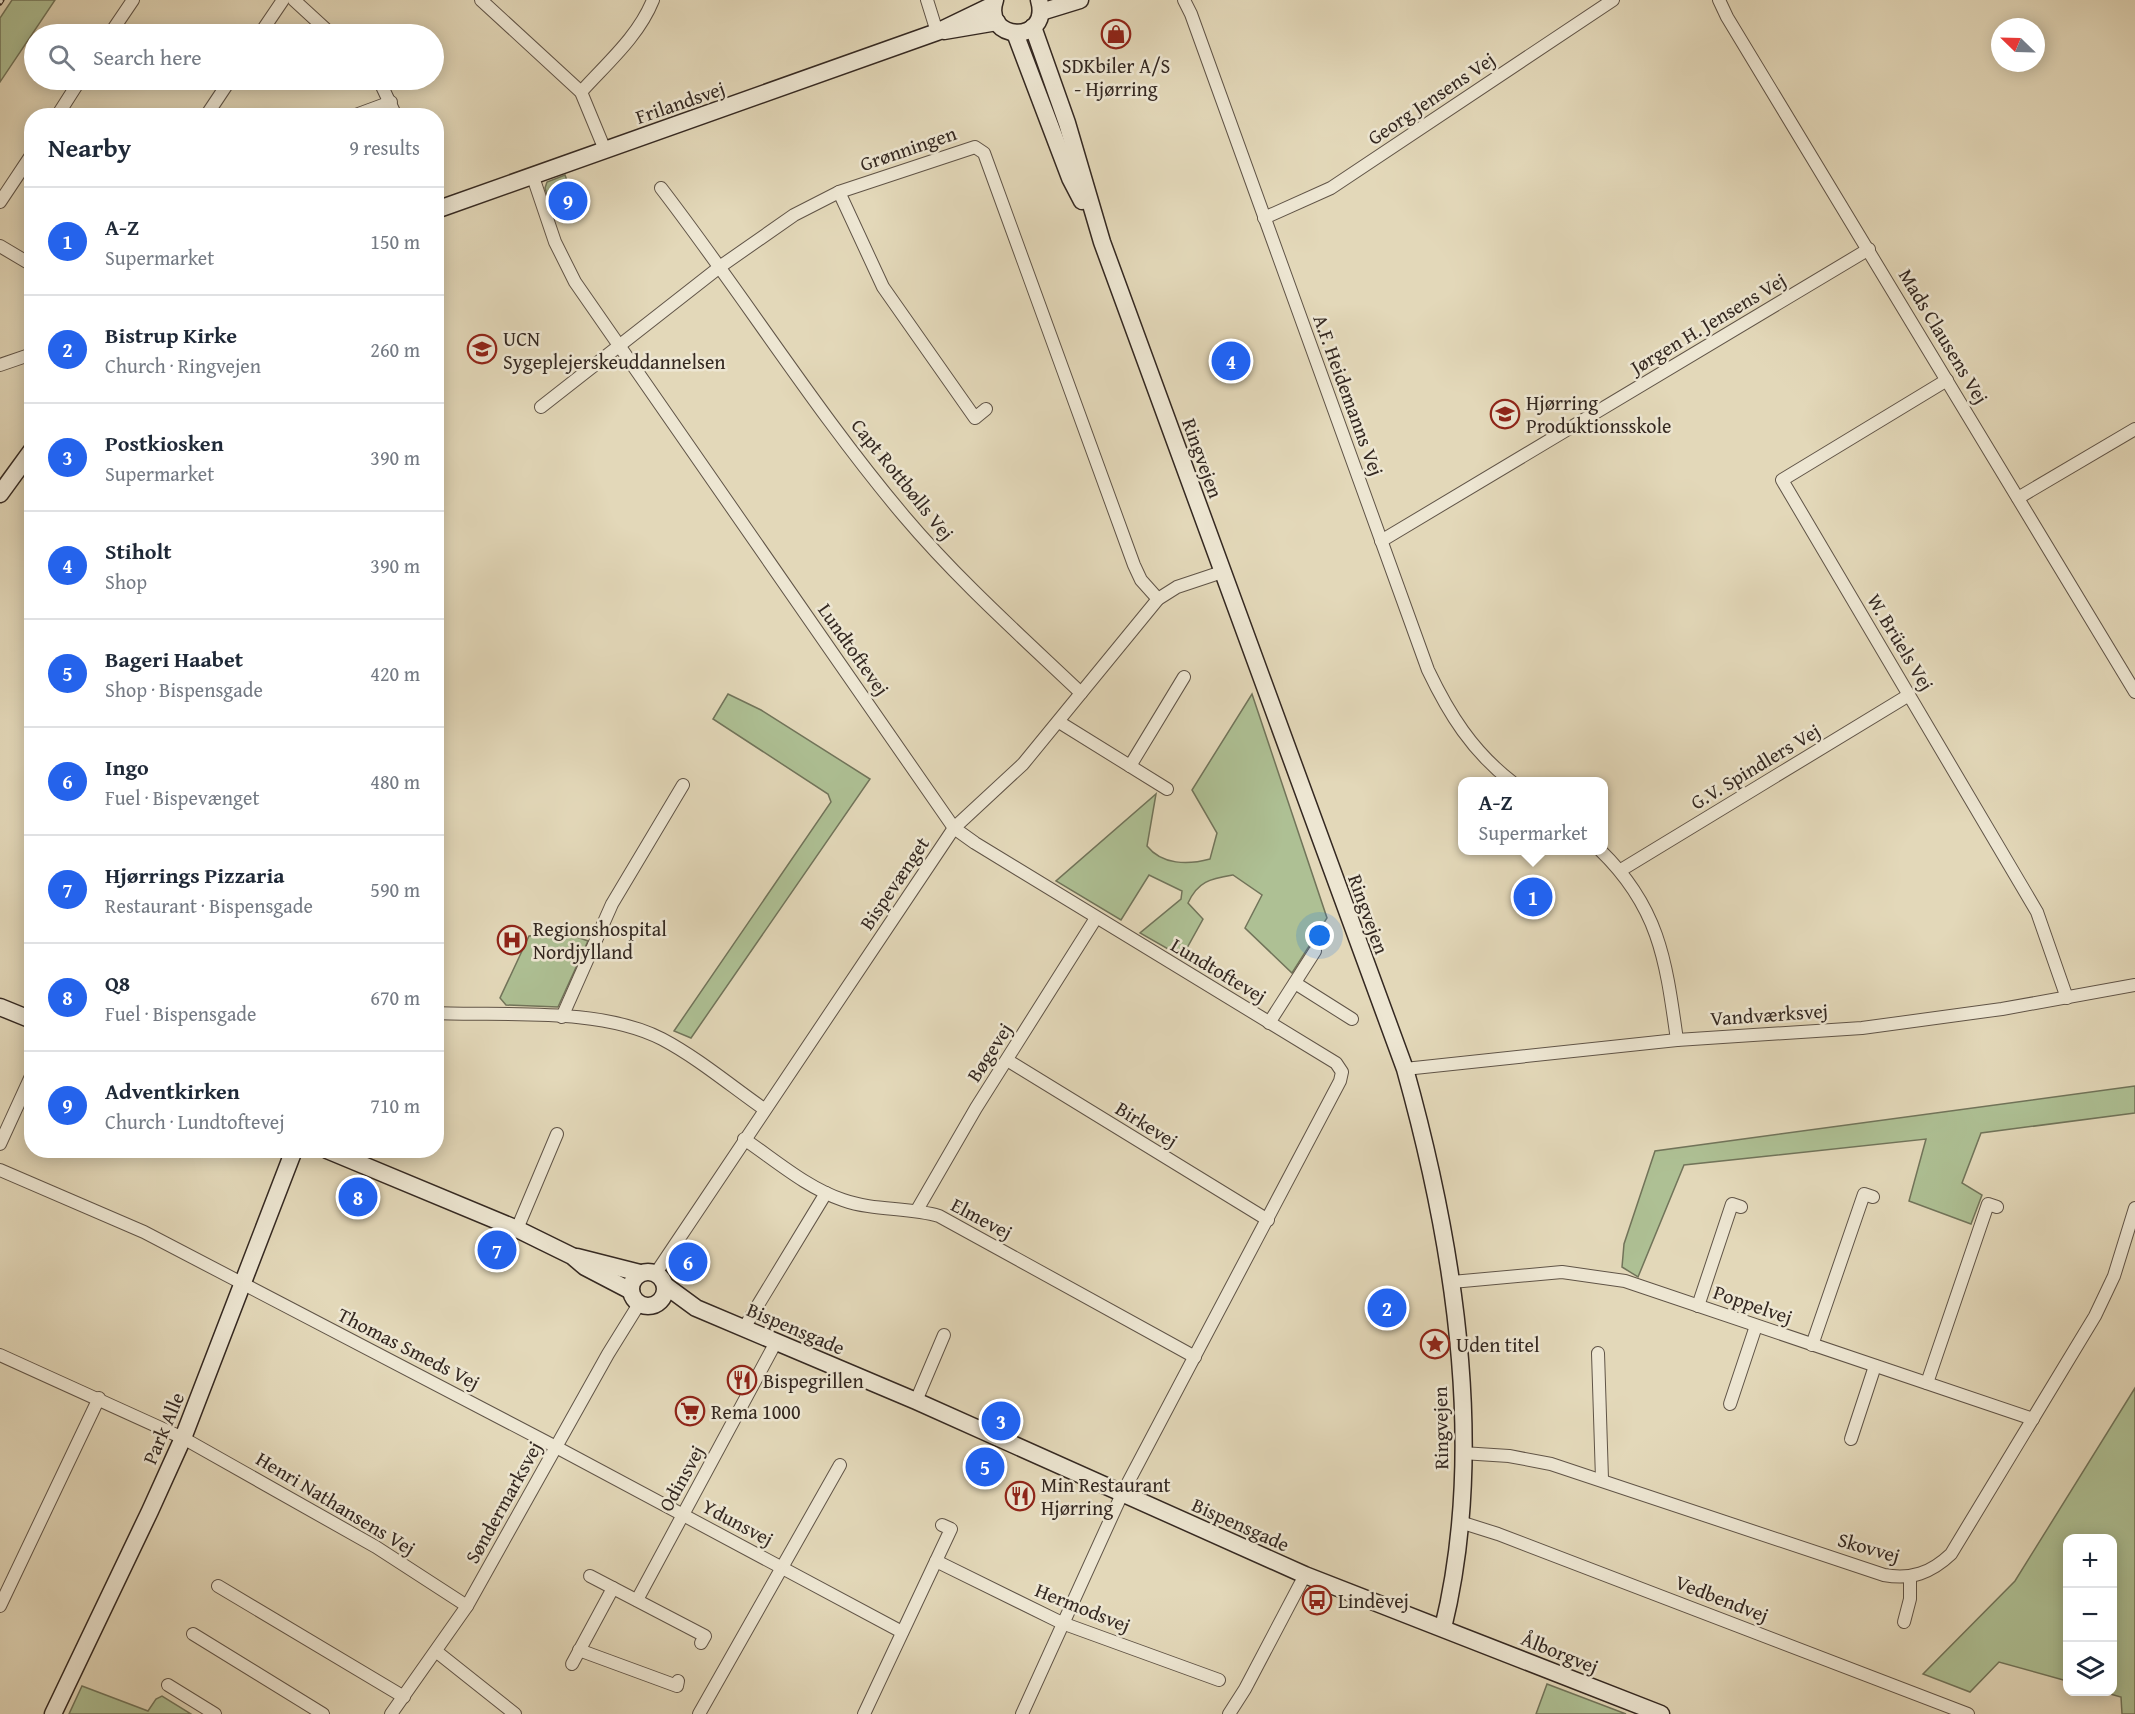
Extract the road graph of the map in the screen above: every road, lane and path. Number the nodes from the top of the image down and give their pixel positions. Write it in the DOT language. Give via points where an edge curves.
graph roads {
  1 [pos="133,0"];
  2 [pos="283,0"];
  3 [pos="294,0"];
  4 [pos="481,0"];
  5 [pos="653,0"];
  6 [pos="927,0"];
  7 [pos="1080,0"];
  8 [pos="1184,0"];
  9 [pos="1613,0"];
  10 [pos="1719,0"];
  11 [pos="994,2"];
  12 [pos="1038,13"];
  13 [pos="997,22"];
  14 [pos="117,24"];
  15 [pos="267,24"];
  16 [pos="320,24"];
  17 [pos="937,32"];
  18 [pos="1015,33"];
  19 [pos="74,90"];
  20 [pos="223,90"];
  21 [pos="384,90"];
  22 [pos="580,92"];
  23 [pos="391,102"];
  24 [pos="62,108"];
  25 [pos="211,108"];
  26 [pos="375,108"];
  27 [pos="393,108"];
  28 [pos="605,150"];
  29 [pos="24,166"];
  30 [pos="533,177"];
  31 [pos="661,188"];
  32 [pos="839,192"];
  33 [pos="0,202"];
  34 [pos="444,207"];
  35 [pos="1264,218"];
  36 [pos="1102,242"];
  37 [pos="0,246"];
  38 [pos="1869,249"];
  39 [pos="24,260"];
  40 [pos="722,266"];
  41 [pos="619,345"];
  42 [pos="24,357"];
  43 [pos="0,365"];
  44 [pos="1947,380"];
  45 [pos="542,407"];
  46 [pos="986,409"];
  47 [pos="2135,429"];
  48 [pos="24,461"];
  49 [pos="0,494"];
  50 [pos="2018,498"];
  51 [pos="1381,541"];
  52 [pos="1222,572"];
  53 [pos="1158,599"];
  54 [pos="1184,677"];
  55 [pos="2135,692"];
  56 [pos="1081,693"];
  57 [pos="1909,695"];
  58 [pos="1059,722"];
  59 [pos="1130,766"];
  60 [pos="1506,777"];
  61 [pos="683,785"];
  62 [pos="1167,789"];
  63 [pos="954,828"];
  64 [pos="1605,855"];
  65 [pos="1621,870"];
  66 [pos="1096,918"];
  67 [pos="1314,951"];
  68 [pos="1294,983"];
  69 [pos="2135,987"];
  70 [pos="2067,998"];
  71 [pos="0,1006"];
  72 [pos="444,1013"];
  73 [pos="24,1016"];
  74 [pos="562,1017"];
  75 [pos="1352,1019"];
  76 [pos="1269,1023"];
  77 [pos="1677,1040"];
  78 [pos="1007,1060"];
  79 [pos="1405,1069"];
  80 [pos="24,1092"];
  81 [pos="764,1109"];
  82 [pos="557,1134"];
  83 [pos="744,1139"];
  84 [pos="0,1144"];
  85 [pos="291,1158"];
  86 [pos="346,1158"];
  87 [pos="0,1170"];
  88 [pos="826,1193"];
  89 [pos="1873,1197"];
  90 [pos="1741,1207"];
  91 [pos="1997,1207"];
  92 [pos="2135,1208"];
  93 [pos="917,1210"];
  94 [pos="1268,1220"];
  95 [pos="517,1229"];
  96 [pos="572,1256"];
  97 [pos="1452,1282"];
  98 [pos="244,1284"];
  99 [pos="655,1284"];
  100 [pos="635,1297"];
  101 [pos="1698,1306"];
  102 [pos="1756,1326"];
  103 [pos="744,1328"];
  104 [pos="944,1335"];
  105 [pos="776,1342"];
  106 [pos="1812,1345"];
  107 [pos="1598,1353"];
  108 [pos="0,1355"];
  109 [pos="1195,1357"];
  110 [pos="1875,1366"];
  111 [pos="1927,1383"];
  112 [pos="99,1398"];
  113 [pos="916,1401"];
  114 [pos="1730,1404"];
  115 [pos="2033,1419"];
  116 [pos="183,1438"];
  117 [pos="1851,1439"];
  118 [pos="556,1447"];
  119 [pos="1462,1453"];
  120 [pos="840,1465"];
  121 [pos="1602,1479"];
  122 [pos="1122,1494"];
  123 [pos="683,1515"];
  124 [pos="1460,1522"];
  125 [pos="942,1525"];
  126 [pos="936,1561"];
  127 [pos="782,1567"];
  128 [pos="1305,1575"];
  129 [pos="590,1576"];
  130 [pos="1910,1577"];
  131 [pos="218,1586"];
  132 [pos="613,1588"];
  133 [pos="637,1600"];
  134 [pos="0,1606"];
  135 [pos="467,1606"];
  136 [pos="1904,1622"];
  137 [pos="1062,1623"];
  138 [pos="1443,1628"];
  139 [pos="902,1632"];
  140 [pos="193,1634"];
  141 [pos="701,1643"];
  142 [pos="579,1650"];
  143 [pos="437,1652"];
  144 [pos="572,1664"];
  145 [pos="1219,1680"];
  146 [pos="678,1681"];
  147 [pos="168,1684"];
  148 [pos="404,1697"];
  149 [pos="53,1714"];
  150 [pos="215,1714"];
  151 [pos="323,1714"];
  152 [pos="392,1714"];
  153 [pos="515,1714"];
  154 [pos="699,1714"];
  155 [pos="864,1714"];
  156 [pos="1022,1714"];
  157 [pos="1229,1714"];
  158 [pos="1661,1714"];
  159 [pos="1968,1714"];
  1 -- 14 [label="street"];
  2 -- 15 [label="street"];
  3 -- 16 [label="street"];
  4 -- 22 [label="street"];
  5 -- 22 [label="street" via="646,18 628,42"];
  6 -- 17 [label="street"];
  7 -- 12 [label="street"];
  8 -- 35 [label="street, A.F. Heidemanns Vej"];
  9 -- 35 [label="street, Georg Jensens Vej" via="1332,188"];
  10 -- 38 [label="street, Mads Clausens Vej"];
  11 -- 13 [label="street"];
  11 -- 17 [label="street, Frilandsvej"];
  12 -- 18 [label="street"];
  12 -- 36 [label="street, Ringvejen"];
  13 -- 17 [label="street, Frilandsvej"];
  13 -- 18 [label="street"];
  17 -- 28 [label="street, Frilandsvej"];
  18 -- 36 [label="street, Ringvejen" via="1070,178"];
  19 -- 24 [label="street"];
  20 -- 25 [label="street"];
  21 -- 23 [label="street"];
  22 -- 28 [label="street"];
  23 -- 26 [label="street"];
  23 -- 27 [label="street"];
  28 -- 30 [label="street, Frilandsvej"];
  29 -- 33 [label="street"];
  30 -- 34 [label="street, Frilandsvej"];
  30 -- 41 [label="street, Lundtoftevej" via="555,242 575,282"];
  31 -- 40 [label="street, Capt Rottbølls Vej"];
  32 -- 40 [label="street, Grønningen" via="794,215"];
  32 -- 46 [label="street" via="868,259 902,318 975,418"];
  32 -- 53 [label="street, Grønningen" via="975,147 984,153 1134,565"];
  35 -- 51 [label="street, A.F. Heidemanns Vej"];
  36 -- 52 [label="street, Ringvejen"];
  37 -- 39 [label="street"];
  38 -- 44 [label="street, Mads Clausens Vej"];
  38 -- 51 [label="street, Jørgen H. Jensens Vej"];
  40 -- 41 [label="street, Grønningen"];
  40 -- 56 [label="street, Capt Rottbølls Vej" via="847,444 905,517"];
  41 -- 45 [label="street, Grønningen"];
  41 -- 63 [label="street, Lundtoftevej"];
  42 -- 43 [label="street"];
  44 -- 50 [label="street, Mads Clausens Vej"];
  44 -- 57 [label="street, W. Brüels Vej" via="1782,480"];
  47 -- 50 [label="street"];
  48 -- 49 [label="street"];
  50 -- 55 [label="street, Mads Clausens Vej"];
  51 -- 60 [label="street, A.F. Heidemanns Vej" via="1428,670 1449,714 1480,753"];
  52 -- 53 [label="street, Bispevænget" via="1177,587"];
  52 -- 79 [label="street, Ringvejen"];
  53 -- 56 [label="street, Bispevænget"];
  54 -- 59 [label="street"];
  56 -- 58 [label="street, Bispevænget"];
  57 -- 65 [label="street, G.V. Spindlers Vej"];
  57 -- 70 [label="street, W. Brüels Vej" via="2037,912"];
  58 -- 59 [label="street"];
  58 -- 63 [label="street, Bispevænget" via="1023,764"];
  59 -- 62 [label="street"];
  61 -- 74 [label="street" via="612,904"];
  63 -- 66 [label="street, Lundtoftevej"];
  63 -- 81 [label="street, Bispevænget"];
  64 -- 65 [label="street"];
  65 -- 77 [label="street" via="1659,937"];
  66 -- 76 [label="street, Lundtoftevej"];
  66 -- 78 [label="street, Bøgevej"];
  67 -- 68 [label="street, Lundtoftevej"];
  68 -- 75 [label="street, Lundtoftevej"];
  68 -- 76 [label="street, Lundtoftevej"];
  69 -- 70 [label="street, Vandværksvej"];
  70 -- 77 [label="street, Vandværksvej" via="1862,1028"];
  71 -- 73 [label="street"];
  72 -- 74 [label="street"];
  74 -- 81 [label="street" via="633,1028 663,1039"];
  76 -- 94 [label="street, Lundtoftevej" via="1336,1063 1342,1072"];
  77 -- 79 [label="street, Vandværksvej"];
  78 -- 93 [label="street, Bøgevej"];
  78 -- 94 [label="street, Birkevej"];
  79 -- 97 [label="street, Ringvejen" via="1437,1193"];
  80 -- 84 [label="street"];
  81 -- 83 [label="street, Bispevænget"];
  82 -- 95 [label="street"];
  83 -- 88 [label="street, Elmevej"];
  83 -- 99 [label="street, Bispevænget"];
  85 -- 98 [label="street, Park Alle"];
  86 -- 95 [label="street, Bispensgade"];
  87 -- 98 [label="street, Thomas Smeds Vej" via="144,1232"];
  88 -- 93 [label="street, Elmevej" via="861,1205"];
  88 -- 103 [label="street"];
  89 -- 106 [label="street" via="1864,1194"];
  90 -- 101 [label="street" via="1732,1204"];
  91 -- 111 [label="street" via="1988,1204"];
  92 -- 115 [label="street, Skovvej" via="2114,1276 2095,1316"];
  93 -- 109 [label="street, Elmevej" via="939,1216"];
  94 -- 109 [label="street"];
  95 -- 96 [label="street, Bispensgade"];
  96 -- 99 [label="street, Bispensgade"];
  96 -- 100 [label="street, Bispensgade"];
  97 -- 101 [label="street, Poppelvej" via="1562,1272 1625,1281"];
  97 -- 119 [label="street, Ringvejen"];
  98 -- 116 [label="street, Park Alle"];
  98 -- 118 [label="street, Thomas Smeds Vej"];
  99 -- 100 [label="street" via="633,1281"];
  99 -- 100 [label="street" via="650,1306"];
  99 -- 103 [label="street, Bispensgade" via="683,1308 696,1308"];
  100 -- 118 [label="street, Søndermarksvej"];
  101 -- 102 [label="street, Poppelvej"];
  102 -- 106 [label="street, Poppelvej"];
  102 -- 114 [label="street"];
  103 -- 105 [label="street, Bispensgade"];
  104 -- 113 [label="street"];
  105 -- 113 [label="street, Bispensgade"];
  105 -- 123 [label="street, Odinsvej"];
  106 -- 110 [label="street, Poppelvej"];
  107 -- 121 [label="street"];
  108 -- 112 [label="street, Henri Nathansens Vej"];
  109 -- 122 [label="street"];
  110 -- 111 [label="street, Poppelvej"];
  110 -- 117 [label="street"];
  111 -- 115 [label="street, Poppelvej"];
  112 -- 116 [label="street, Henri Nathansens Vej"];
  112 -- 134 [label="street"];
  113 -- 122 [label="street, Bispensgade"];
  115 -- 130 [label="street, Skovvej" via="1951,1554 1925,1573"];
  116 -- 135 [label="street, Henri Nathansens Vej" via="376,1547"];
  116 -- 149 [label="street, Park Alle"];
  118 -- 123 [label="street, Ydunsvej"];
  118 -- 135 [label="street, Søndermarksvej"];
  119 -- 121 [label="street, Skovvej" via="1509,1456"];
  119 -- 124 [label="street, Ringvejen"];
  120 -- 127 [label="street"];
  121 -- 130 [label="street, Skovvej" via="1884,1575"];
  122 -- 128 [label="street, Bispensgade"];
  122 -- 137 [label="street"];
  123 -- 127 [label="street, Ydunsvej"];
  123 -- 133 [label="street, Odinsvej"];
  124 -- 138 [label="street, Ringvejen"];
  124 -- 159 [label="street, Vedbendvej"];
  125 -- 126 [label="street" via="951,1529"];
  126 -- 137 [label="street, Hermodsvej"];
  126 -- 139 [label="street"];
  127 -- 139 [label="street, Ydunsvej"];
  127 -- 154 [label="street"];
  128 -- 138 [label="street, Bispensgade"];
  128 -- 157 [label="street"];
  129 -- 132 [label="street"];
  130 -- 136 [label="street"];
  131 -- 148 [label="street"];
  132 -- 133 [label="street"];
  132 -- 142 [label="street"];
  133 -- 141 [label="street" via="705,1636"];
  135 -- 143 [label="street, Søndermarksvej"];
  137 -- 145 [label="street, Hermodsvej"];
  137 -- 156 [label="street"];
  138 -- 158 [label="street, Ålborgvej"];
  139 -- 155 [label="street"];
  140 -- 151 [label="street"];
  142 -- 144 [label="street"];
  142 -- 146 [label="street" via="677,1686"];
  143 -- 148 [label="street, Søndermarksvej"];
  143 -- 153 [label="street"];
  147 -- 150 [label="street"];
  148 -- 152 [label="street, Søndermarksvej"];
}
